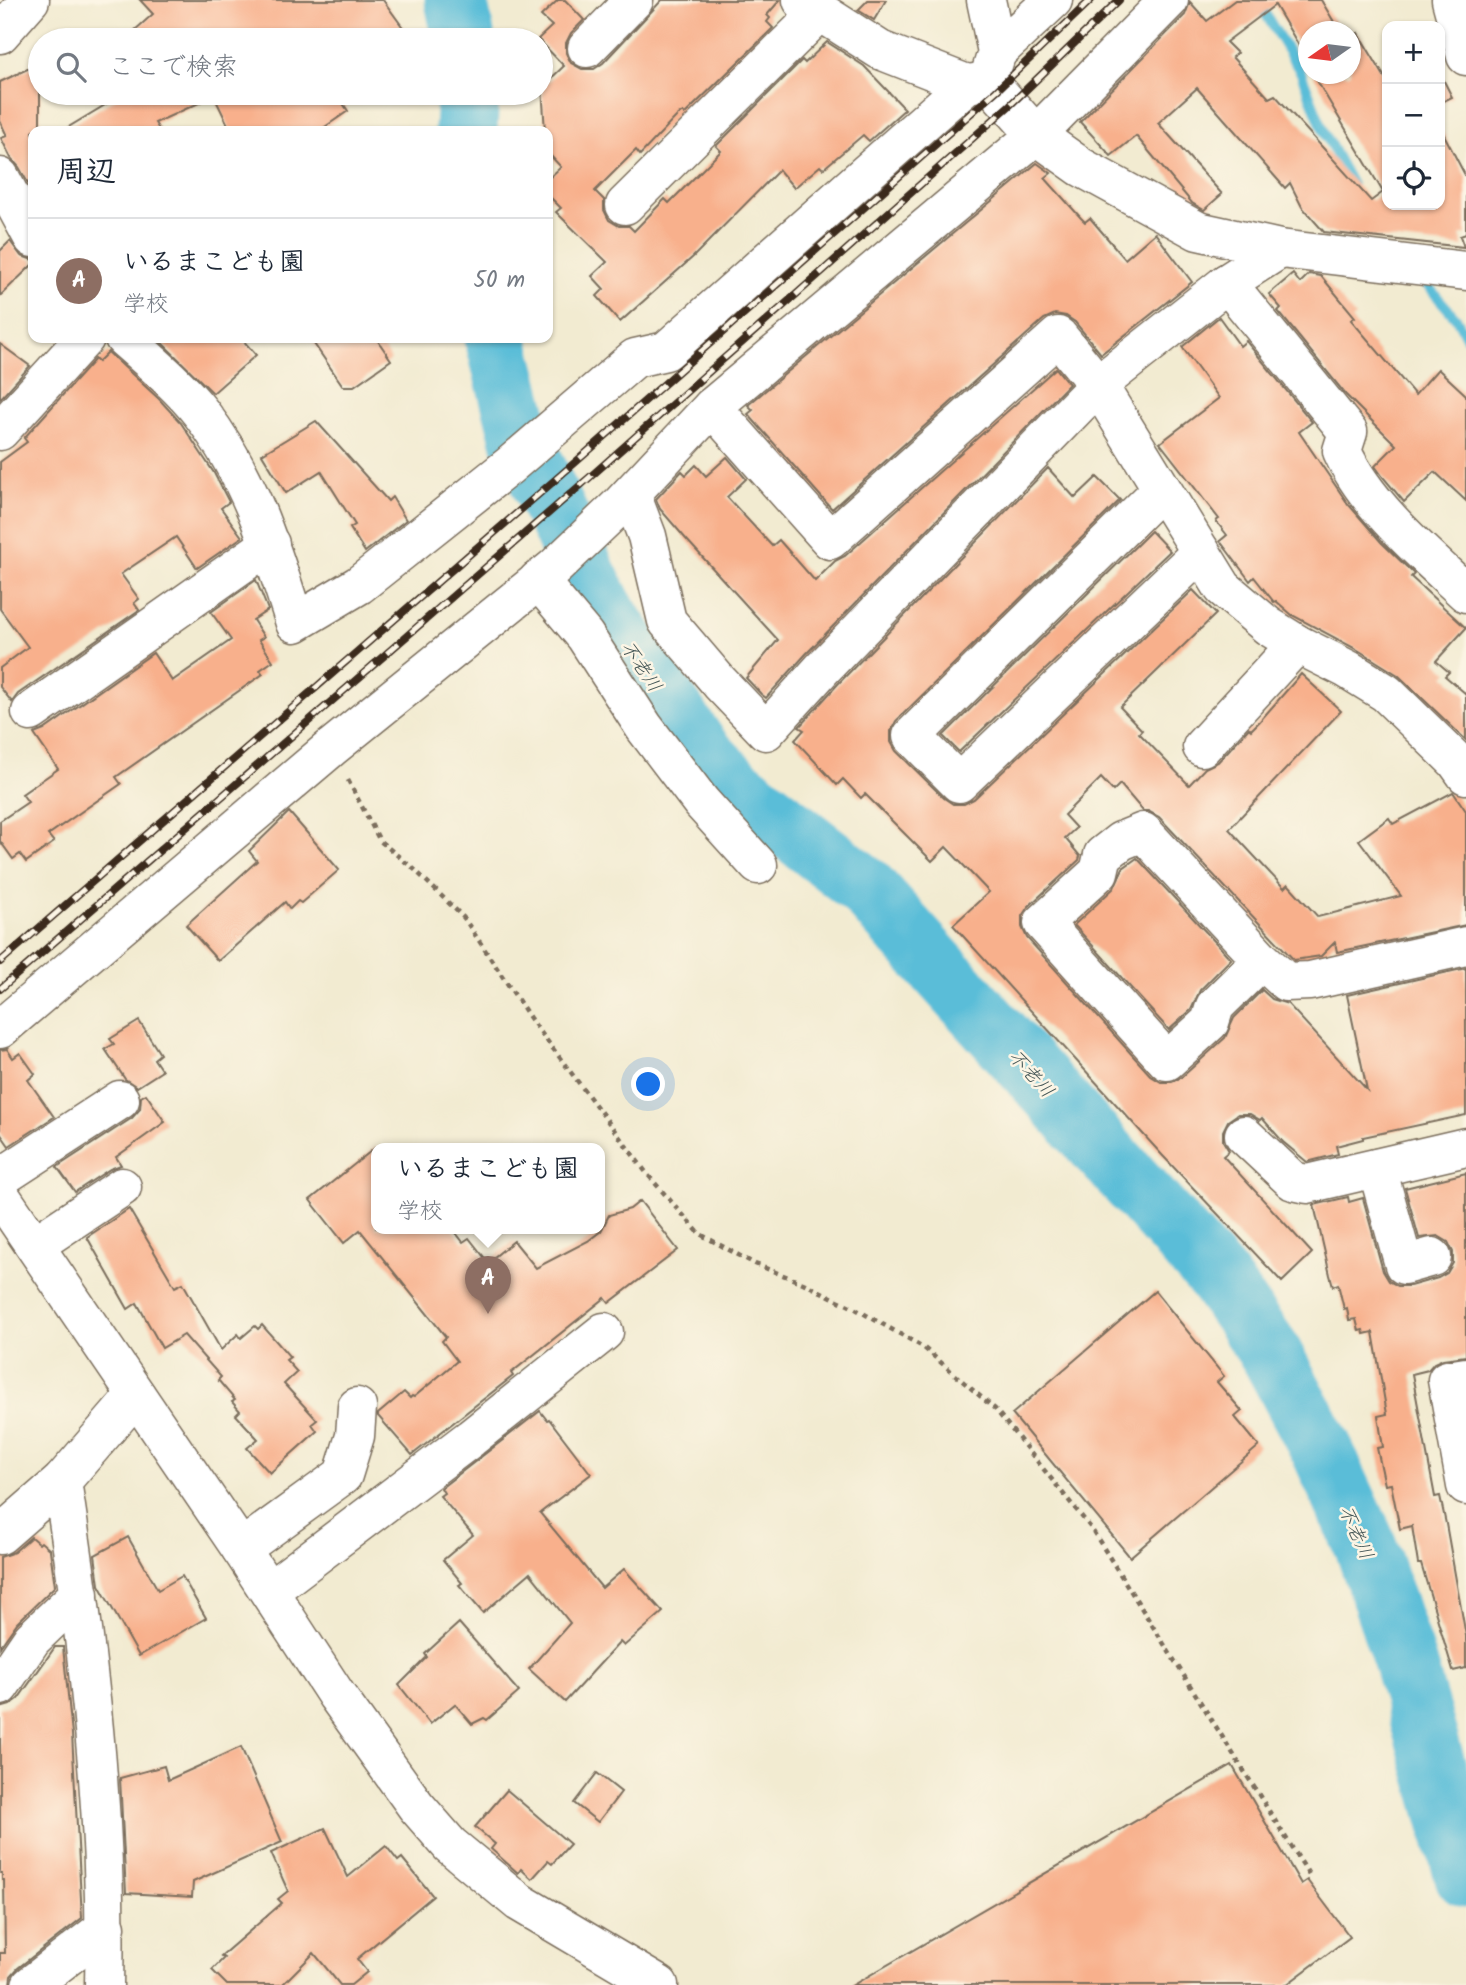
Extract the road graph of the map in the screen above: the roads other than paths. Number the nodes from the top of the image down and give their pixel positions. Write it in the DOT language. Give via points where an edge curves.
graph roads {
  1 [pos="30,0"];
  2 [pos="635,0"];
  3 [pos="986,0"];
  4 [pos="1053,0"];
  5 [pos="1169,0"];
  6 [pos="1451,0"];
  7 [pos="811,6"];
  8 [pos="0,34"];
  9 [pos="587,48"];
  10 [pos="1466,56"];
  11 [pos="984,72"];
  12 [pos="1036,135"];
  13 [pos="625,205"];
  14 [pos="1280,249"];
  15 [pos="1466,271"];
  16 [pos="1227,283"];
  17 [pos="80,343"];
  18 [pos="129,343"];
  19 [pos="1098,385"];
  20 [pos="712,407"];
  21 [pos="0,431"];
  22 [pos="1161,490"];
  23 [pos="626,499"];
  24 [pos="270,544"];
  25 [pos="1201,552"];
  26 [pos="546,574"];
  27 [pos="1466,593"];
  28 [pos="1297,644"];
  29 [pos="31,712"];
  30 [pos="1202,747"];
  31 [pos="1466,775"];
  32 [pos="758,865"];
  33 [pos="1466,946"];
  34 [pos="1262,960"];
  35 [pos="0,1029"];
  36 [pos="121,1100"];
  37 [pos="1244,1135"];
  38 [pos="1466,1147"];
  39 [pos="1377,1168"];
  40 [pos="122,1187"];
  41 [pos="2,1200"];
  42 [pos="34,1245"];
  43 [pos="1432,1257"];
  44 [pos="604,1332"];
  45 [pos="1466,1377"];
  46 [pos="136,1395"];
  47 [pos="357,1407"];
  48 [pos="62,1481"];
  49 [pos="1466,1486"];
  50 [pos="0,1535"];
  51 [pos="241,1549"];
  52 [pos="269,1591"];
  53 [pos="79,1594"];
  54 [pos="0,1686"];
  55 [pos="106,1927"];
  56 [pos="31,1985"];
  57 [pos="104,1985"];
  58 [pos="659,1985"];
  1 -- 8 [label="street"];
  2 -- 9 [label="street"];
  3 -- 11 [label="street"];
  4 -- 11 [label="street"];
  5 -- 12 [label="street"];
  6 -- 10 [label="street"];
  7 -- 11 [label="street" via="880,50"];
  7 -- 13 [label="street"];
  11 -- 12 [label="street"];
  11 -- 24 [label="street" via="666,351 635,358 509,466 359,584 295,623"];
  12 -- 14 [label="street" via="1081,167 1198,232"];
  12 -- 20 [label="street"];
  14 -- 15 [label="street"];
  14 -- 16 [label="street"];
  16 -- 19 [label="street"];
  16 -- 27 [label="street" via="1348,432 1342,451 1349,467 1398,528"];
  17 -- 21 [label="street"];
  18 -- 24 [label="street" via="201,412 246,483"];
  19 -- 20 [label="street" via="1058,336 830,540"];
  19 -- 22 [label="street"];
  19 -- 23 [label="street" via="766,731 667,621 647,536"];
  20 -- 23 [label="street"];
  22 -- 25 [label="street"];
  22 -- 25 [label="street" via="912,736 959,783"];
  23 -- 26 [label="street"];
  24 -- 29 [label="street"];
  25 -- 28 [label="street" via="1223,588"];
  26 -- 32 [label="street" via="644,727"];
  26 -- 35 [label="street" via="331,748"];
  28 -- 30 [label="street"];
  28 -- 31 [label="street" via="1386,693"];
  33 -- 34 [label="street" via="1310,981 1286,982"];
  34 -- 34 [label="street" via="1215,1006 1210,1022 1167,1060 1043,923 1099,872 1103,855 1143,832"];
  36 -- 41 [label="street"];
  37 -- 39 [label="street" via="1293,1181 1307,1184"];
  38 -- 39 [label="street"];
  39 -- 43 [label="street" via="1404,1265"];
  40 -- 42 [label="street"];
  41 -- 42 [label="street"];
  42 -- 46 [label="street"];
  44 -- 52 [label="street"];
  45 -- 49 [label="street" via="1447,1380"];
  46 -- 48 [label="street"];
  46 -- 51 [label="street"];
  47 -- 51 [label="street" via="355,1436 343,1475"];
  48 -- 50 [label="street"];
  48 -- 53 [label="street"];
  51 -- 52 [label="street"];
  52 -- 58 [label="street" via="337,1696 416,1806 450,1845 519,1902"];
  53 -- 54 [label="street" via="32,1639"];
  53 -- 55 [label="street" via="97,1742"];
  55 -- 56 [label="street"];
  55 -- 57 [label="street"];
}
